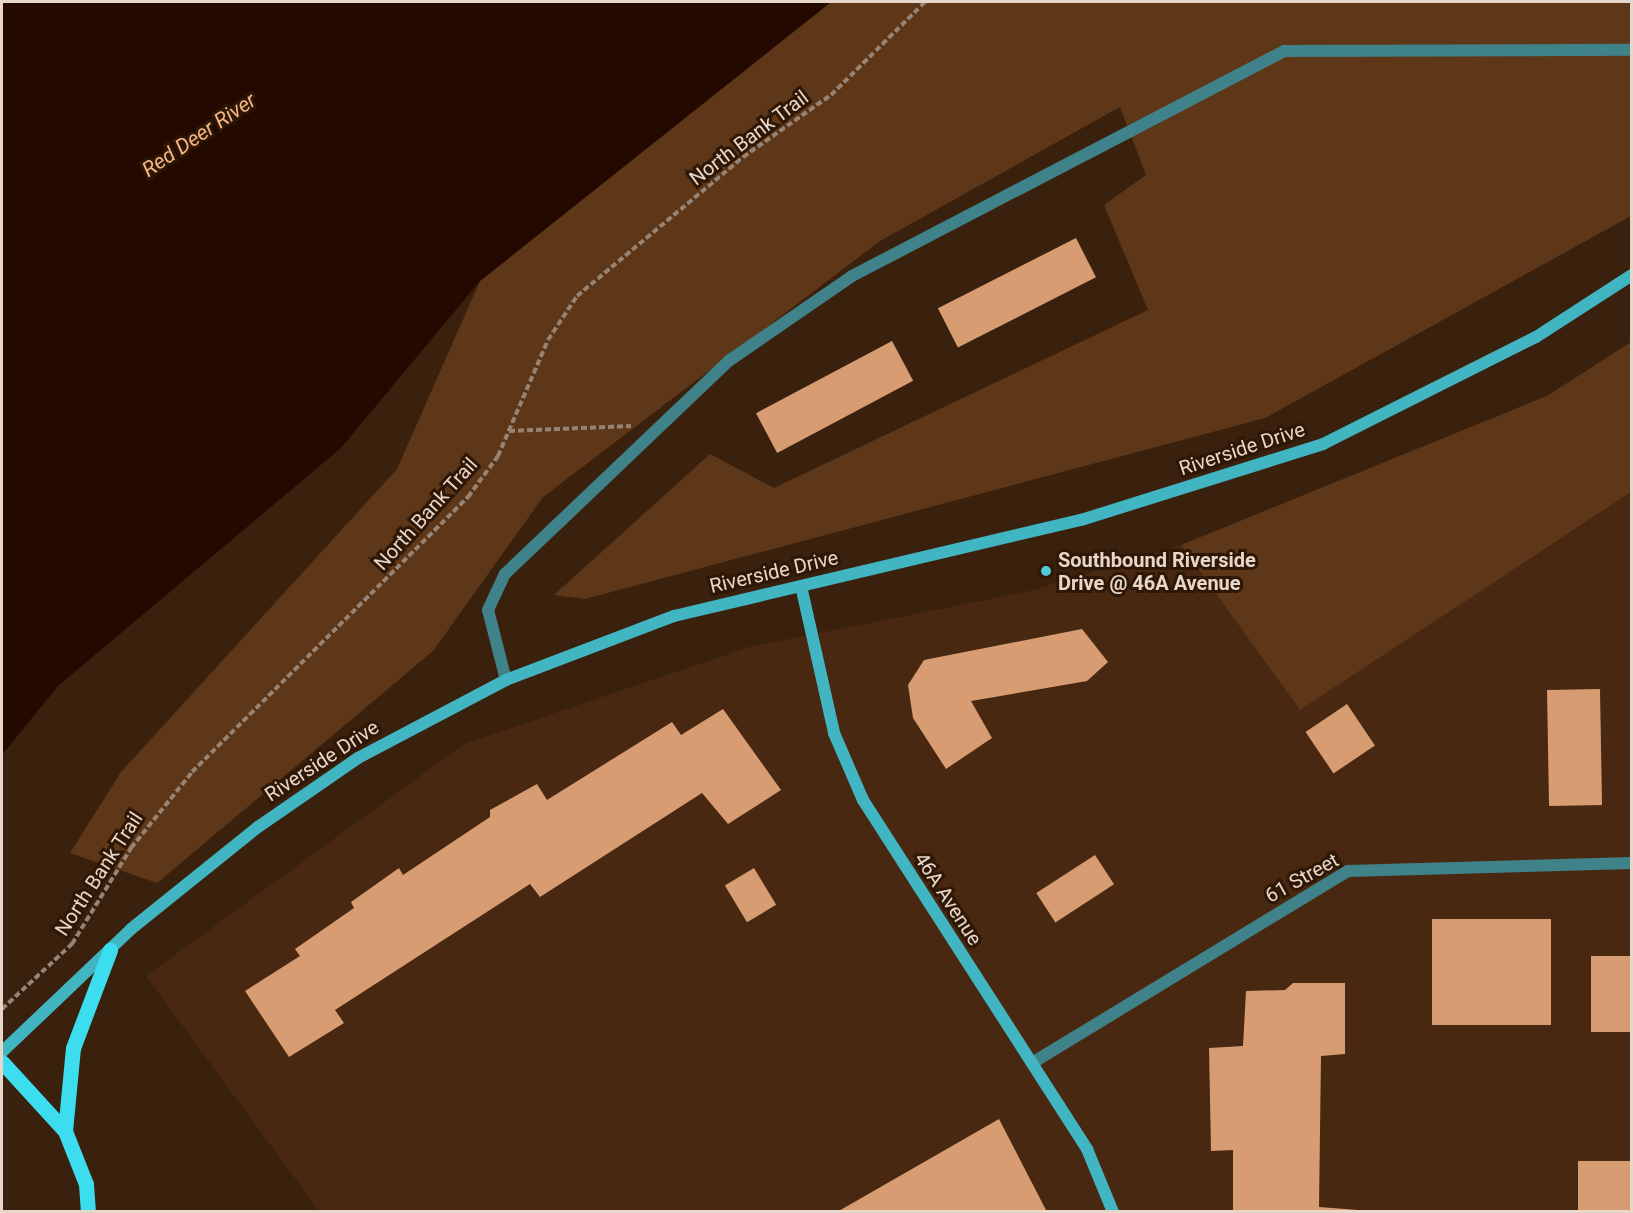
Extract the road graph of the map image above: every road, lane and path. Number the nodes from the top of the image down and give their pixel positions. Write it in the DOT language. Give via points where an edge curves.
graph roads {
  1 [pos="925,2"];
  2 [pos="1632,50"];
  3 [pos="1632,275"];
  4 [pos="662,424"];
  5 [pos="509,431"];
  6 [pos="801,586"];
  7 [pos="506,680"];
  8 [pos="1632,863"];
  9 [pos="110,950"];
  10 [pos="2,1010"];
  11 [pos="2,1052"];
  12 [pos="2,1062"];
  13 [pos="1032,1064"];
  14 [pos="64,1131"];
  15 [pos="88,1212"];
  16 [pos="1113,1212"];
  1 -- 5 [label="path, North Bank Trail" via="831,95 742,157 577,296 548,340"];
  2 -- 4 [label="street" via="1286,51 810,300 730,360"];
  3 -- 6 [label="main road, Riverside Drive" via="1536,337 1323,444 1081,520"];
  4 -- 5 [label="path"];
  4 -- 7 [label="street" via="495,586 488,610"];
  5 -- 10 [label="path, North Bank Trail" via="468,497 192,772 131,848 72,944"];
  6 -- 7 [label="main road, Riverside Drive" via="674,616"];
  6 -- 13 [label="main road, 46A Avenue" via="832,722 850,775"];
  7 -- 9 [label="main road, Riverside Drive" via="319,783 258,827"];
  8 -- 13 [label="street, 61 Street" via="1348,871"];
  9 -- 11 [label="main road, Riverside Drive"];
  9 -- 14 [label="main road" via="73,1047"];
  12 -- 14 [label="main road"];
  13 -- 16 [label="main road, 46A Avenue" via="1087,1149"];
  14 -- 15 [label="main road" via="86,1184"];
}
